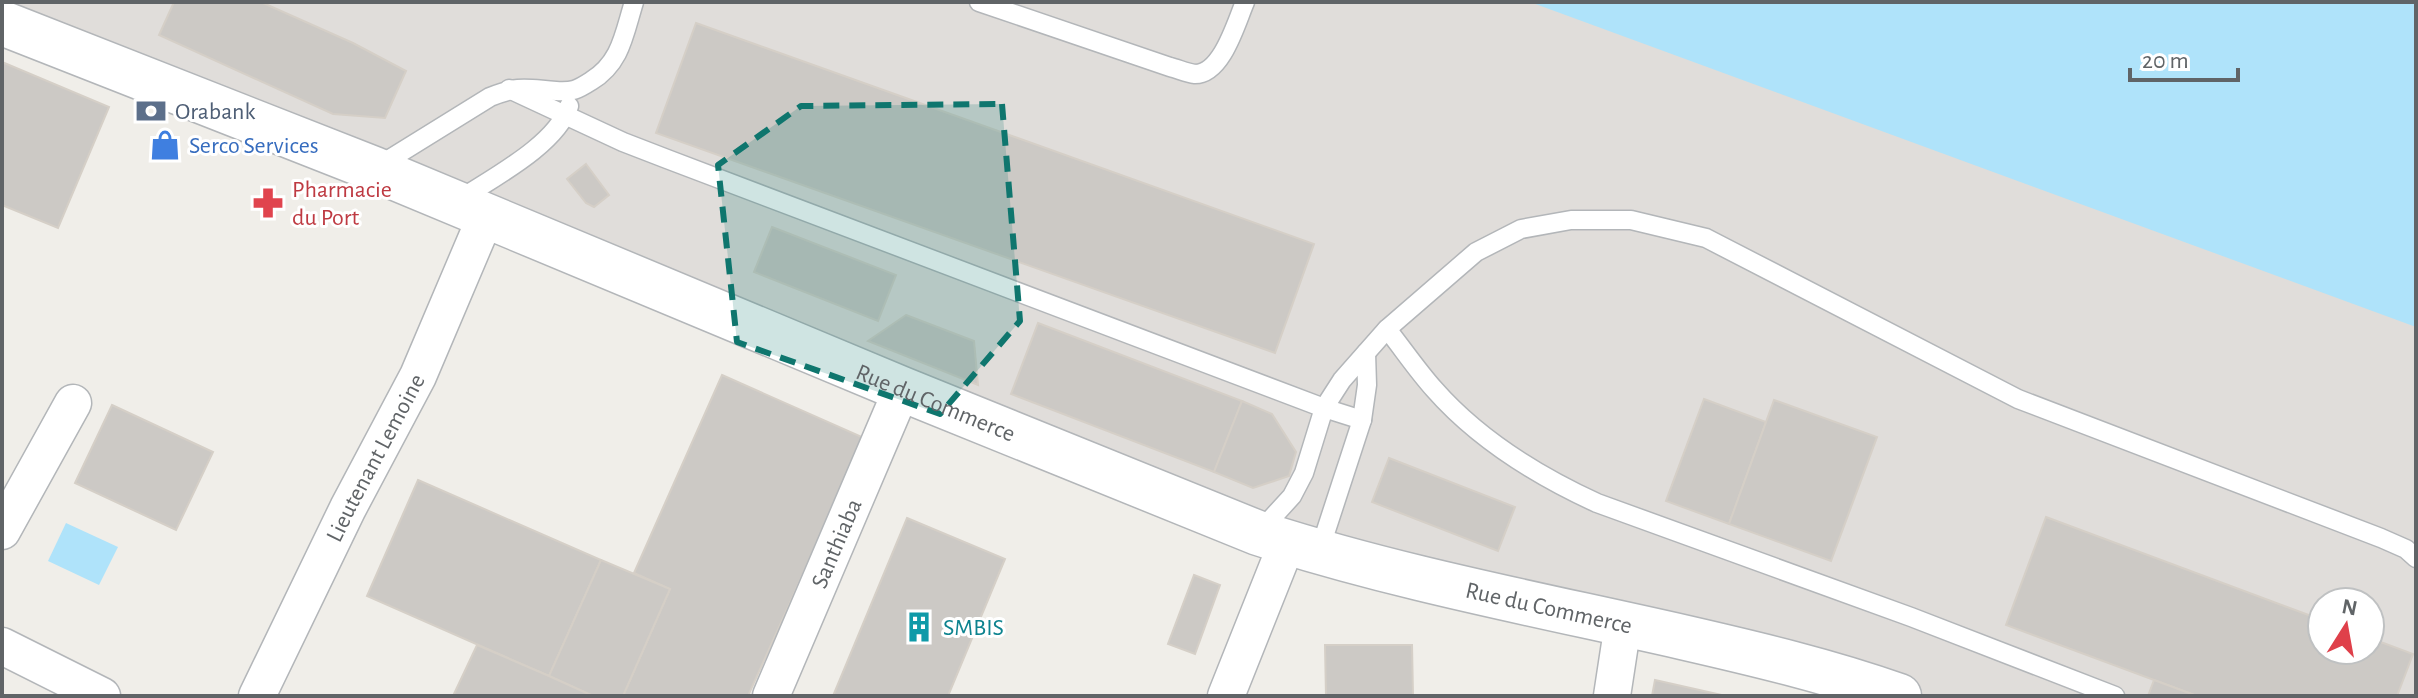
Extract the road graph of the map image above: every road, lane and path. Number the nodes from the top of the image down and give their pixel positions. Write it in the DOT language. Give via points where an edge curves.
graph roads {
  1 [pos="634,2"];
  2 [pos="979,2"];
  3 [pos="1245,2"];
  4 [pos="2,23"];
  5 [pos="509,89"];
  6 [pos="574,92"];
  7 [pos="567,114"];
  8 [pos="374,169"];
  9 [pos="470,210"];
  10 [pos="1387,329"];
  11 [pos="1366,353"];
  12 [pos="902,389"];
  13 [pos="73,403"];
  14 [pos="1324,408"];
  15 [pos="1362,420"];
  16 [pos="2,531"];
  17 [pos="1288,543"];
  18 [pos="2416,558"];
  19 [pos="1623,624"];
  20 [pos="2,646"];
  21 [pos="102,696"];
  22 [pos="257,696"];
  23 [pos="771,696"];
  24 [pos="1226,696"];
  25 [pos="1612,696"];
  26 [pos="1899,696"];
  27 [pos="2115,696"];
  1 -- 6 [label="lane" via="609,69"];
  2 -- 3 [label="lane" via="1197,74 1211,69 1222,55"];
  4 -- 8 [label="street, Rue du Commerce"];
  5 -- 6 [label="lane"];
  5 -- 7 [label="lane"];
  5 -- 8 [label="lane"];
  6 -- 7 [label="lane"];
  7 -- 9 [label="lane"];
  7 -- 14 [label="lane" via="623,142"];
  8 -- 9 [label="street, Rue du Commerce"];
  9 -- 12 [label="street, Rue du Commerce"];
  9 -- 22 [label="street, Lieutenant Lemoine" via="418,376"];
  10 -- 11 [label="lane"];
  10 -- 18 [label="lane" via="1476,252 1521,229 1571,220 1631,220 1706,238 2018,399 2381,538"];
  10 -- 27 [label="lane" via="1457,412 1560,486"];
  11 -- 14 [label="lane"];
  11 -- 15 [label="lane"];
  12 -- 17 [label="street, Rue du Commerce"];
  12 -- 23 [label="street, Santhiaba"];
  13 -- 16 [label="street"];
  14 -- 15 [label="lane"];
  14 -- 17 [label="lane" via="1292,496"];
  15 -- 17 [label="lane"];
  17 -- 19 [label="street, Rue du Commerce"];
  17 -- 24 [label="street"];
  19 -- 25 [label="street"];
  19 -- 26 [label="street, Rue du Commerce" via="1805,666"];
  20 -- 21 [label="street"];
}
